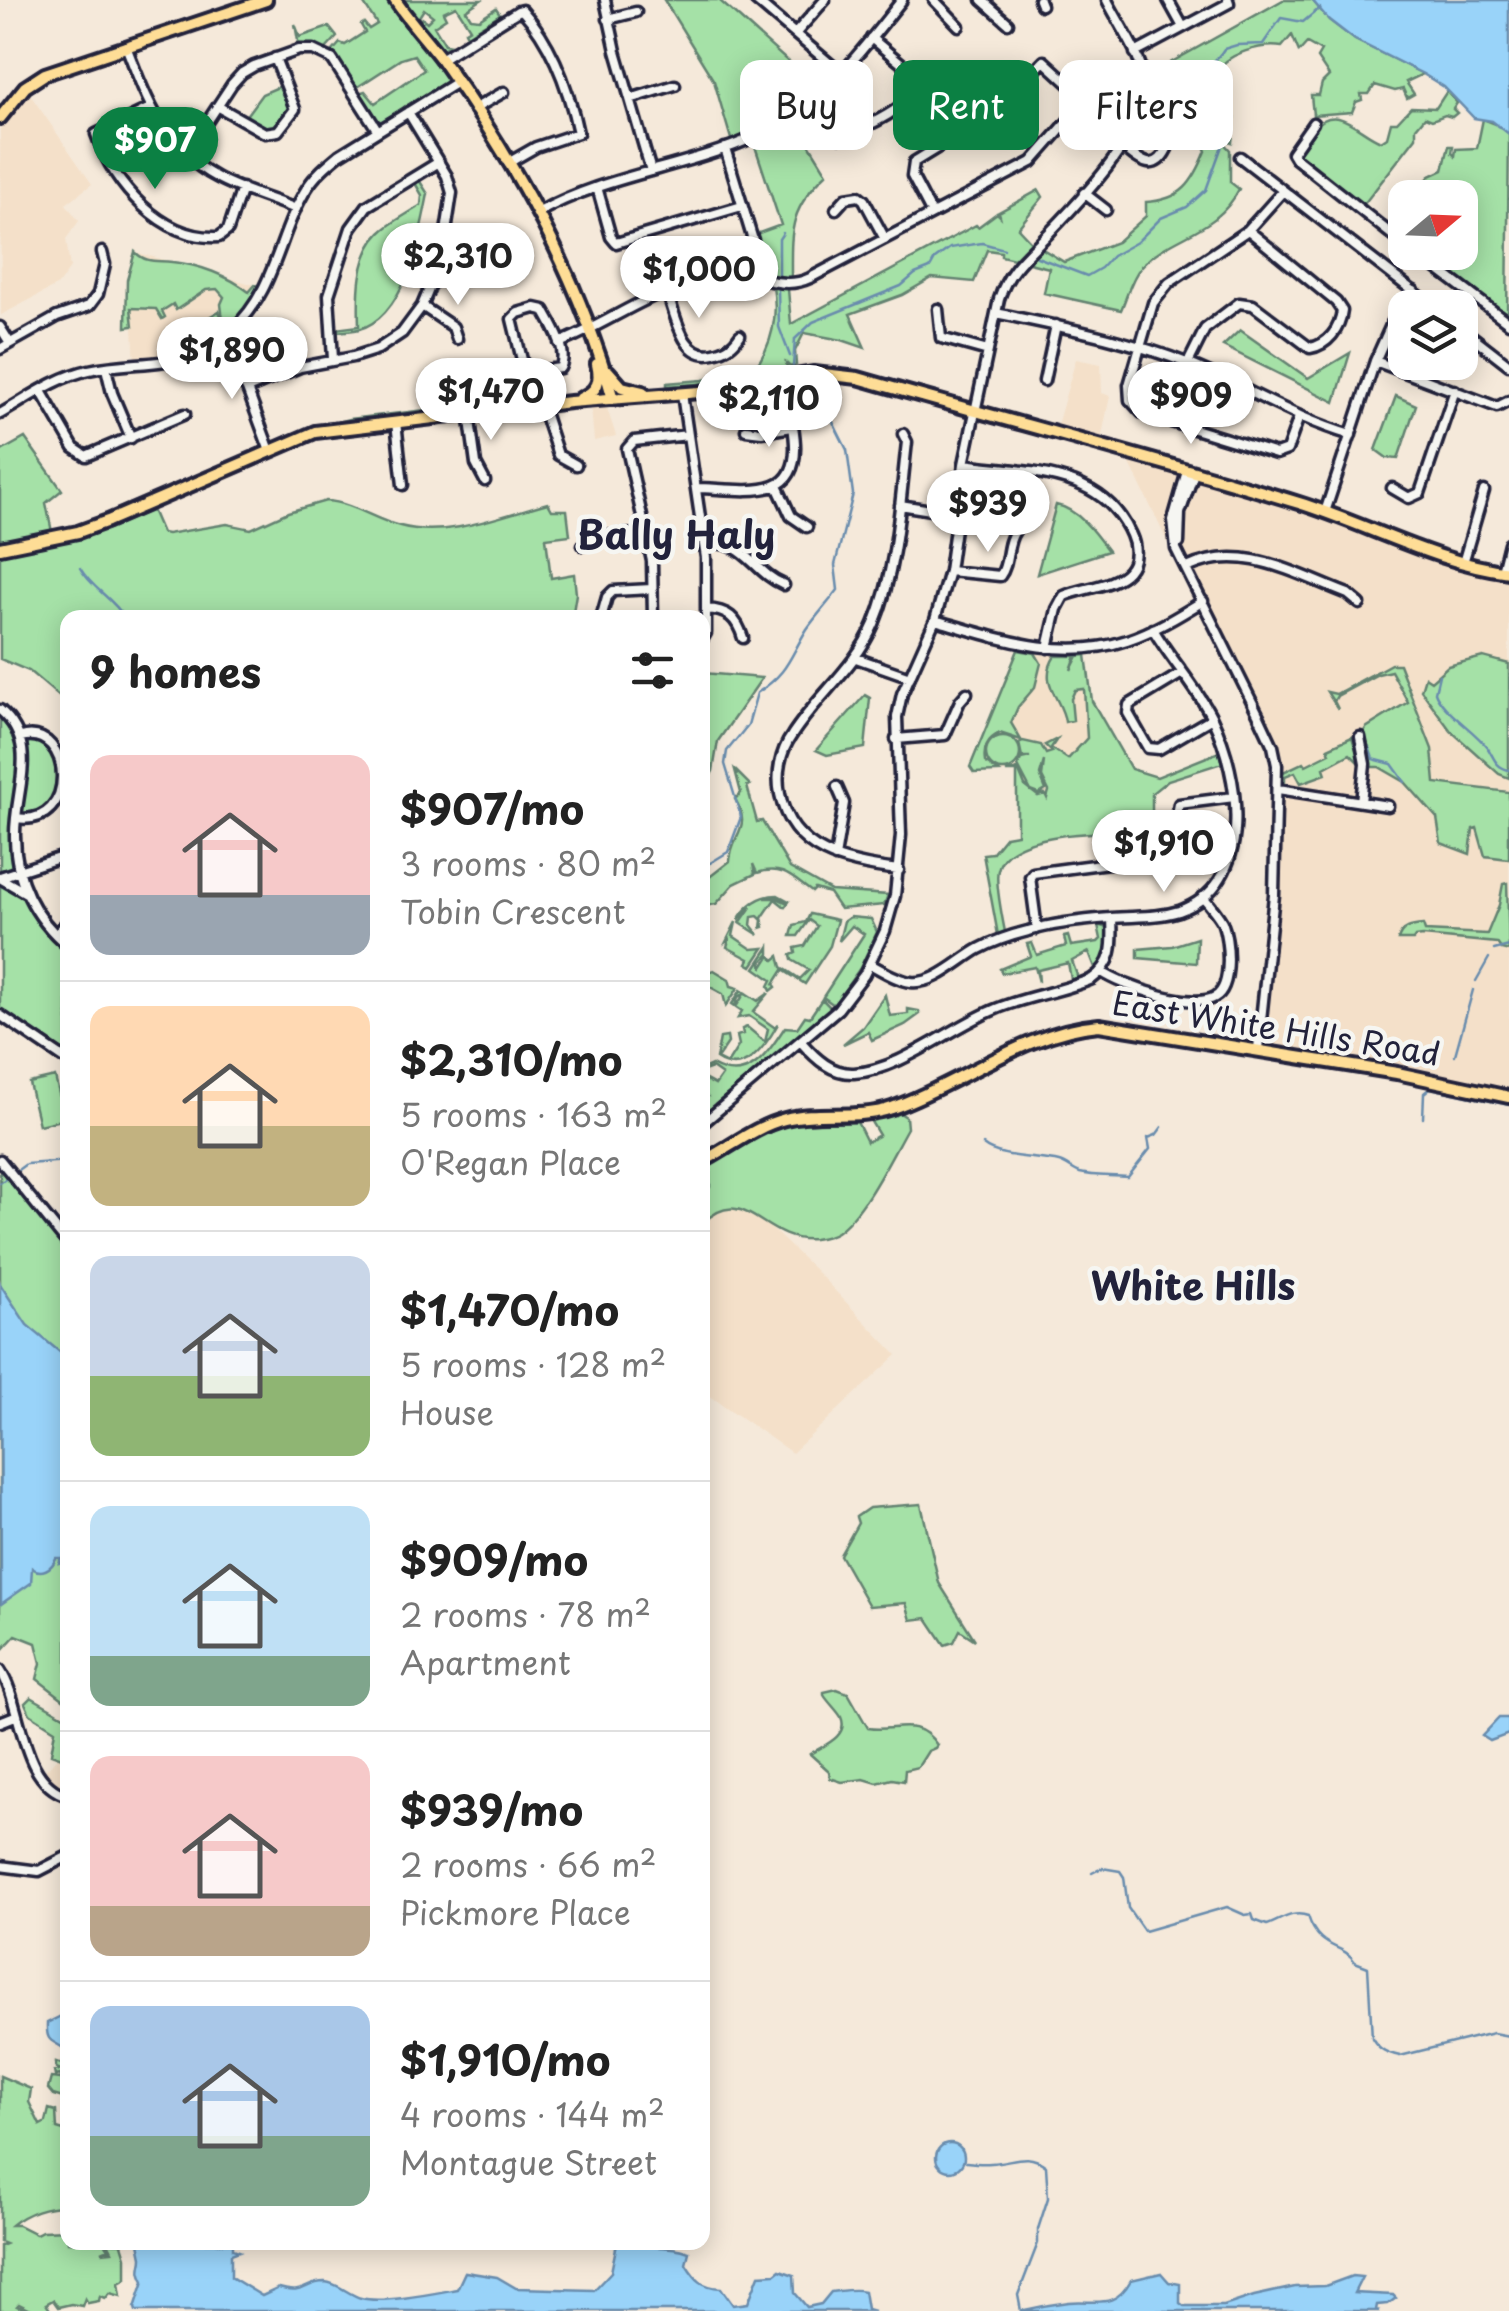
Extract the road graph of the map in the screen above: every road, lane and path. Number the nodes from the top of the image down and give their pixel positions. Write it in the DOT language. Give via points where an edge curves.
graph roads {
  1 [pos="266,0"];
  2 [pos="395,0"];
  3 [pos="605,0"];
  4 [pos="756,0"];
  5 [pos="824,0"];
  6 [pos="902,0"];
  7 [pos="934,0"];
  8 [pos="982,0"];
  9 [pos="1107,0"];
  10 [pos="1168,0"];
  11 [pos="1228,0"];
  12 [pos="636,12"];
  13 [pos="608,18"];
  14 [pos="1008,23"];
  15 [pos="960,26"];
  16 [pos="1183,27"];
  17 [pos="796,34"];
  18 [pos="871,38"];
  19 [pos="126,46"];
  20 [pos="1135,53"];
  21 [pos="275,58"];
  22 [pos="441,59"];
  23 [pos="826,60"];
  24 [pos="852,60"];
  25 [pos="1137,60"];
  26 [pos="457,82"];
  27 [pos="675,85"];
  28 [pos="504,92"];
  29 [pos="630,98"];
  30 [pos="218,106"];
  31 [pos="150,108"];
  32 [pos="474,109"];
  33 [pos="408,112"];
  34 [pos="0,118"];
  35 [pos="873,119"];
  36 [pos="1313,123"];
  37 [pos="378,131"];
  38 [pos="740,142"];
  39 [pos="725,148"];
  40 [pos="1119,150"];
  41 [pos="1127,150"];
  42 [pos="1166,150"];
  43 [pos="186,154"];
  44 [pos="1240,157"];
  45 [pos="439,162"];
  46 [pos="508,163"];
  47 [pos="652,171"];
  48 [pos="242,188"];
  49 [pos="597,188"];
  50 [pos="1283,190"];
  51 [pos="1084,193"];
  52 [pos="742,206"];
  53 [pos="836,208"];
  54 [pos="296,209"];
  55 [pos="1106,210"];
  56 [pos="538,212"];
  57 [pos="932,214"];
  58 [pos="1248,230"];
  59 [pos="1388,232"];
  60 [pos="885,239"];
  61 [pos="102,252"];
  62 [pos="1439,270"];
  63 [pos="759,278"];
  64 [pos="666,290"];
  65 [pos="1411,290"];
  66 [pos="422,306"];
  67 [pos="938,310"];
  68 [pos="996,313"];
  69 [pos="1509,323"];
  70 [pos="1056,325"];
  71 [pos="0,326"];
  72 [pos="587,332"];
  73 [pos="1388,332"];
  74 [pos="740,335"];
  75 [pos="457,339"];
  76 [pos="218,341"];
  77 [pos="1478,341"];
  78 [pos="560,343"];
  79 [pos="10,344"];
  80 [pos="1140,347"];
  81 [pos="0,349"];
  82 [pos="988,351"];
  83 [pos="601,354"];
  84 [pos="334,359"];
  85 [pos="1375,361"];
  86 [pos="1188,363"];
  87 [pos="1509,364"];
  88 [pos="604,367"];
  89 [pos="106,368"];
  90 [pos="786,378"];
  91 [pos="1044,381"];
  92 [pos="247,389"];
  93 [pos="1454,390"];
  94 [pos="41,391"];
  95 [pos="682,394"];
  96 [pos="653,395"];
  97 [pos="613,399"];
  98 [pos="1509,400"];
  99 [pos="570,402"];
  100 [pos="542,406"];
  101 [pos="974,410"];
  102 [pos="0,414"];
  103 [pos="185,414"];
  104 [pos="469,414"];
  105 [pos="1298,417"];
  106 [pos="396,422"];
  107 [pos="792,427"];
  108 [pos="746,430"];
  109 [pos="904,434"];
  110 [pos="688,435"];
  111 [pos="1351,435"];
  112 [pos="131,438"];
  113 [pos="270,451"];
  114 [pos="964,464"];
  115 [pos="576,465"];
  116 [pos="1190,472"];
  117 [pos="486,481"];
  118 [pos="402,485"];
  119 [pos="777,486"];
  120 [pos="696,488"];
  121 [pos="1392,488"];
  122 [pos="1484,491"];
  123 [pos="900,505"];
  124 [pos="1325,512"];
  125 [pos="956,514"];
  126 [pos="807,527"];
  127 [pos="1015,531"];
  128 [pos="646,533"];
  129 [pos="1509,543"];
  130 [pos="704,544"];
  131 [pos="582,545"];
  132 [pos="0,548"];
  133 [pos="1463,563"];
  134 [pos="1187,568"];
  135 [pos="949,571"];
  136 [pos="1506,572"];
  137 [pos="784,586"];
  138 [pos="652,589"];
  139 [pos="1204,602"];
  140 [pos="1360,604"];
  141 [pos="706,609"];
  142 [pos="603,610"];
  143 [pos="653,610"];
  144 [pos="936,620"];
  145 [pos="1153,630"];
  146 [pos="744,638"];
  147 [pos="1048,648"];
  148 [pos="856,658"];
  149 [pos="1182,674"];
  150 [pos="910,677"];
  151 [pos="967,692"];
  152 [pos="0,710"];
  153 [pos="1212,718"];
  154 [pos="21,737"];
  155 [pos="1360,737"];
  156 [pos="896,739"];
  157 [pos="60,768"];
  158 [pos="837,787"];
  159 [pos="60,789"];
  160 [pos="1278,789"];
  161 [pos="1234,797"];
  162 [pos="1361,802"];
  163 [pos="1388,806"];
  164 [pos="16,818"];
  165 [pos="60,858"];
  166 [pos="835,858"];
  167 [pos="899,870"];
  168 [pos="19,873"];
  169 [pos="0,878"];
  170 [pos="27,894"];
  171 [pos="1204,896"];
  172 [pos="1112,918"];
  173 [pos="1038,928"];
  174 [pos="60,931"];
  175 [pos="56,935"];
  176 [pos="60,939"];
  177 [pos="870,964"];
  178 [pos="1102,972"];
  179 [pos="2,1021"];
  180 [pos="802,1042"];
  181 [pos="1258,1050"];
  182 [pos="60,1055"];
  183 [pos="1509,1097"];
  184 [pos="710,1117"];
  185 [pos="710,1158"];
  186 [pos="0,1160"];
  187 [pos="60,1234"];
  188 [pos="0,1670"];
  189 [pos="16,1716"];
  190 [pos="0,1722"];
  191 [pos="60,1793"];
  192 [pos="60,1860"];
  193 [pos="0,1866"];
  1 -- 19 [label="main road"];
  2 -- 22 [label="main road"];
  3 -- 13 [label="street"];
  4 -- 17 [label="street"];
  5 -- 17 [label="street"];
  6 -- 18 [label="street"];
  7 -- 15 [label="street"];
  8 -- 14 [label="street"];
  9 -- 20 [label="street"];
  10 -- 16 [label="street"];
  11 -- 16 [label="street"];
  12 -- 13 [label="street"];
  13 -- 29 [label="street"];
  16 -- 20 [label="street"];
  17 -- 23 [label="street"];
  18 -- 24 [label="street"];
  18 -- 35 [label="street" via="920,79 906,100"];
  19 -- 31 [label="street"];
  19 -- 34 [label="main road" via="45,74"];
  20 -- 25 [label="street"];
  21 -- 30 [label="street" via="242,73"];
  21 -- 30 [label="street" via="295,109 278,131 260,131"];
  21 -- 37 [label="street" via="306,50 326,55"];
  22 -- 26 [label="main road"];
  22 -- 46 [label="street" via="518,10 530,20 555,61 578,133"];
  26 -- 32 [label="main road"];
  26 -- 33 [label="street"];
  27 -- 29 [label="street"];
  28 -- 32 [label="street"];
  29 -- 47 [label="street"];
  30 -- 43 [label="street"];
  31 -- 43 [label="street"];
  31 -- 48 [label="street" via="96,134 148,211 184,232 219,237 228,230"];
  32 -- 46 [label="main road"];
  33 -- 37 [label="street"];
  33 -- 45 [label="street"];
  36 -- 59 [label="street" via="1295,158"];
  37 -- 54 [label="street" via="322,170"];
  38 -- 39 [label="street"];
  39 -- 47 [label="street"];
  39 -- 52 [label="street"];
  40 -- 51 [label="street"];
  41 -- 42 [label="street" via="1154,165"];
  43 -- 48 [label="street"];
  44 -- 50 [label="street"];
  45 -- 66 [label="street" via="452,205 437,276"];
  45 -- 84 [label="street" via="367,206 350,228 329,295"];
  46 -- 56 [label="main road"];
  47 -- 49 [label="street"];
  48 -- 54 [label="street"];
  49 -- 52 [label="street" via="616,243"];
  49 -- 56 [label="street"];
  50 -- 58 [label="street"];
  50 -- 65 [label="street"];
  51 -- 55 [label="street"];
  51 -- 68 [label="street" via="1013,269"];
  52 -- 63 [label="street"];
  53 -- 60 [label="street" via="859,196"];
  54 -- 76 [label="street" via="266,288"];
  56 -- 72 [label="main road"];
  57 -- 57 [label="street" via="912,165 994,113 1044,61 1082,98 1038,158"];
  57 -- 60 [label="street"];
  58 -- 80 [label="street" via="1162,289"];
  58 -- 86 [label="street" via="1336,302 1340,321 1326,342 1310,348 1252,305 1239,303 1200,334"];
  60 -- 63 [label="street" via="802,282"];
  61 -- 79 [label="street" via="100,286 89,306"];
  62 -- 69 [label="street"];
  63 -- 64 [label="street" via="709,278"];
  64 -- 72 [label="street"];
  64 -- 74 [label="street" via="694,353 722,351"];
  66 -- 75 [label="street" via="453,328"];
  66 -- 84 [label="street" via="378,349"];
  67 -- 82 [label="street" via="941,338"];
  68 -- 70 [label="street"];
  68 -- 82 [label="street"];
  70 -- 80 [label="street"];
  70 -- 91 [label="street"];
  71 -- 79 [label="street"];
  72 -- 78 [label="street"];
  72 -- 83 [label="main road"];
  73 -- 85 [label="street"];
  76 -- 89 [label="street" via="175,360"];
  76 -- 92 [label="street"];
  77 -- 87 [label="street"];
  78 -- 78 [label="street" via="560,368 528,371 514,316 542,308"];
  79 -- 81 [label="street"];
  80 -- 86 [label="street"];
  80 -- 105 [label="street" via="1128,392 1142,413 1276,454 1287,450"];
  82 -- 101 [label="street"];
  83 -- 88 [label="main road"];
  83 -- 99 [label="main road" via="596,388"];
  84 -- 92 [label="street"];
  85 -- 93 [label="street"];
  85 -- 111 [label="street"];
  86 -- 105 [label="street"];
  88 -- 96 [label="main road" via="622,387"];
  88 -- 97 [label="main road"];
  89 -- 94 [label="street"];
  89 -- 112 [label="street"];
  90 -- 95 [label="main road"];
  90 -- 101 [label="main road" via="858,378"];
  90 -- 107 [label="street"];
  92 -- 113 [label="street"];
  93 -- 98 [label="street" via="1496,406"];
  93 -- 121 [label="street" via="1420,493 1409,498"];
  94 -- 102 [label="street"];
  94 -- 112 [label="street" via="81,456"];
  95 -- 96 [label="main road"];
  95 -- 110 [label="street"];
  96 -- 97 [label="main road"];
  97 -- 99 [label="main road"];
  99 -- 100 [label="main road"];
  100 -- 104 [label="main road"];
  100 -- 115 [label="street" via="558,455"];
  101 -- 114 [label="street"];
  101 -- 116 [label="main road"];
  103 -- 112 [label="street"];
  104 -- 106 [label="main road"];
  104 -- 117 [label="street" via="476,464"];
  105 -- 111 [label="street"];
  106 -- 113 [label="main road" via="315,432"];
  106 -- 118 [label="street"];
  107 -- 108 [label="street"];
  107 -- 119 [label="street" via="794,467"];
  109 -- 123 [label="street"];
  110 -- 120 [label="street"];
  110 -- 128 [label="street" via="628,445"];
  111 -- 124 [label="street"];
  113 -- 132 [label="main road" via="78,532"];
  114 -- 125 [label="street"];
  114 -- 147 [label="street" via="1078,482 1101,495 1130,532 1130,568 1064,596"];
  116 -- 124 [label="main road"];
  116 -- 134 [label="street" via="1173,520"];
  119 -- 120 [label="street"];
  119 -- 126 [label="street" via="791,516"];
  120 -- 130 [label="street"];
  122 -- 133 [label="street"];
  123 -- 125 [label="street"];
  123 -- 148 [label="street" via="879,612"];
  124 -- 133 [label="main road"];
  125 -- 135 [label="street"];
  127 -- 135 [label="street" via="1000,576"];
  128 -- 131 [label="street"];
  128 -- 138 [label="street"];
  129 -- 136 [label="street"];
  130 -- 137 [label="street" via="733,545"];
  130 -- 141 [label="street"];
  133 -- 136 [label="main road"];
  134 -- 139 [label="street"];
  134 -- 140 [label="street" via="1218,556 1250,558"];
  135 -- 144 [label="street"];
  138 -- 142 [label="street" via="613,590"];
  138 -- 143 [label="street"];
  139 -- 145 [label="street"];
  139 -- 160 [label="street" via="1273,746"];
  141 -- 146 [label="street" via="730,614"];
  144 -- 147 [label="street"];
  144 -- 150 [label="street"];
  145 -- 147 [label="street" via="1108,646"];
  145 -- 149 [label="street"];
  148 -- 150 [label="street"];
  148 -- 166 [label="street" via="793,733 778,774 794,830"];
  149 -- 153 [label="street"];
  149 -- 153 [label="street" via="1129,705 1148,748 1159,749"];
  150 -- 156 [label="street"];
  151 -- 156 [label="street" via="945,735"];
  152 -- 154 [label="street"];
  153 -- 161 [label="street"];
  154 -- 157 [label="street" via="49,742"];
  154 -- 164 [label="street"];
  155 -- 162 [label="street"];
  156 -- 167 [label="street"];
  158 -- 166 [label="street" via="844,803"];
  159 -- 164 [label="street" via="45,813"];
  160 -- 162 [label="street"];
  160 -- 181 [label="street"];
  161 -- 171 [label="street" via="1230,857"];
  161 -- 173 [label="street" via="1179,804 1177,840 1160,856 1033,872"];
  162 -- 163 [label="street"];
  164 -- 168 [label="street"];
  165 -- 168 [label="street"];
  166 -- 167 [label="street"];
  167 -- 177 [label="street"];
  168 -- 169 [label="street"];
  168 -- 170 [label="street"];
  169 -- 170 [label="street"];
  170 -- 175 [label="street"];
  171 -- 172 [label="street" via="1178,911"];
  171 -- 178 [label="street" via="1227,944 1220,994 1191,1000 1127,986"];
  172 -- 173 [label="street"];
  172 -- 178 [label="street" via="1111,958"];
  173 -- 177 [label="street" via="979,949 920,982"];
  174 -- 175 [label="street"];
  175 -- 176 [label="street"];
  177 -- 180 [label="street" via="847,999"];
  178 -- 180 [label="street" via="998,1008 865,1071 832,1069"];
  179 -- 182 [label="street"];
  180 -- 184 [label="street"];
  181 -- 183 [label="main road, East White Hills Road"];
  181 -- 185 [label="main road, East White Hills Road" via="1118,1026 1080,1027 877,1113 775,1122"];
  186 -- 187 [label="street"];
  188 -- 189 [label="street"];
  189 -- 190 [label="street"];
  189 -- 191 [label="street" via="40,1775"];
  192 -- 193 [label="street" via="39,1871"];
}
